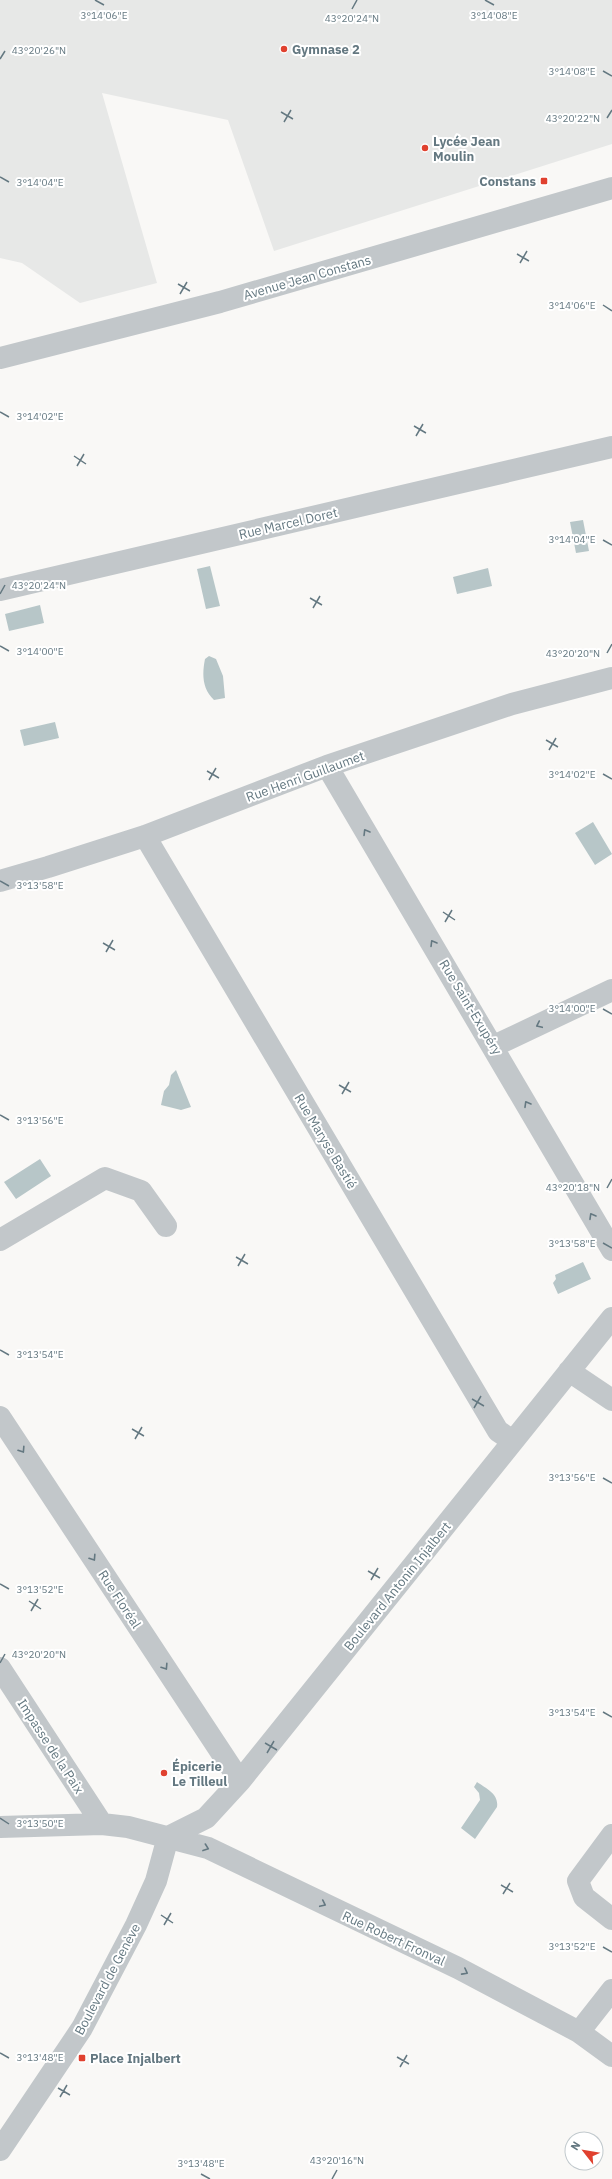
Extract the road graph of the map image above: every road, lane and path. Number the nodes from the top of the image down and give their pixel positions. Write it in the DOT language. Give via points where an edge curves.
graph roads {
  1 [pos="612,188"];
  2 [pos="0,358"];
  3 [pos="612,447"];
  4 [pos="0,590"];
  5 [pos="612,678"];
  6 [pos="327,766"];
  7 [pos="145,836"];
  8 [pos="0,881"];
  9 [pos="612,990"];
  10 [pos="494,1046"];
  11 [pos="166,1226"];
  12 [pos="0,1240"];
  13 [pos="612,1250"];
  14 [pos="612,1318"];
  15 [pos="569,1371"];
  16 [pos="612,1400"];
  17 [pos="0,1418"];
  18 [pos="513,1441"];
  19 [pos="0,1668"];
  20 [pos="240,1781"];
  21 [pos="102,1824"];
  22 [pos="0,1827"];
  23 [pos="612,1835"];
  24 [pos="168,1837"];
  25 [pos="612,1919"];
  26 [pos="612,1990"];
  27 [pos="579,2032"];
  28 [pos="612,2056"];
  29 [pos="0,2150"];
  1 -- 2 [label="street, Avenue Jean Constans" via="220,302"];
  3 -- 4 [label="street, Rue Marcel Doret"];
  5 -- 6 [label="street, Rue Henri Guillaumet" via="512,704"];
  6 -- 7 [label="street, Rue Henri Guillaumet"];
  10 -- 6 [label="street, Rue Saint-Exupéry, one-way"];
  7 -- 8 [label="street, Rue Henri Guillaumet"];
  7 -- 18 [label="street, Rue Maryse Bastié" via="498,1431"];
  9 -- 10 [label="street, one-way"];
  13 -- 10 [label="street, Rue Saint-Exupéry, one-way"];
  11 -- 12 [label="street" via="141,1191 105,1178"];
  14 -- 15 [label="street, Boulevard Antonin Injalbert"];
  15 -- 16 [label="street"];
  15 -- 18 [label="street, Boulevard Antonin Injalbert"];
  17 -- 20 [label="street, Rue Floréal, one-way"];
  18 -- 20 [label="street, Boulevard Antonin Injalbert"];
  19 -- 21 [label="street, Impasse de la Paix"];
  20 -- 24 [label="street, Boulevard Antonin Injalbert" via="206,1818"];
  21 -- 22 [label="street, Rue Robert Fronval"];
  21 -- 24 [label="street, Rue Robert Fronval" via="128,1826"];
  23 -- 25 [label="street" via="578,1881 584,1897"];
  24 -- 27 [label="street, Rue Robert Fronval, one-way" via="208,1848 458,1968"];
  24 -- 29 [label="street, Boulevard de Genève" via="156,1881 86,2021"];
  26 -- 27 [label="street"];
  27 -- 28 [label="street, Rue Robert Fronval"];
}
